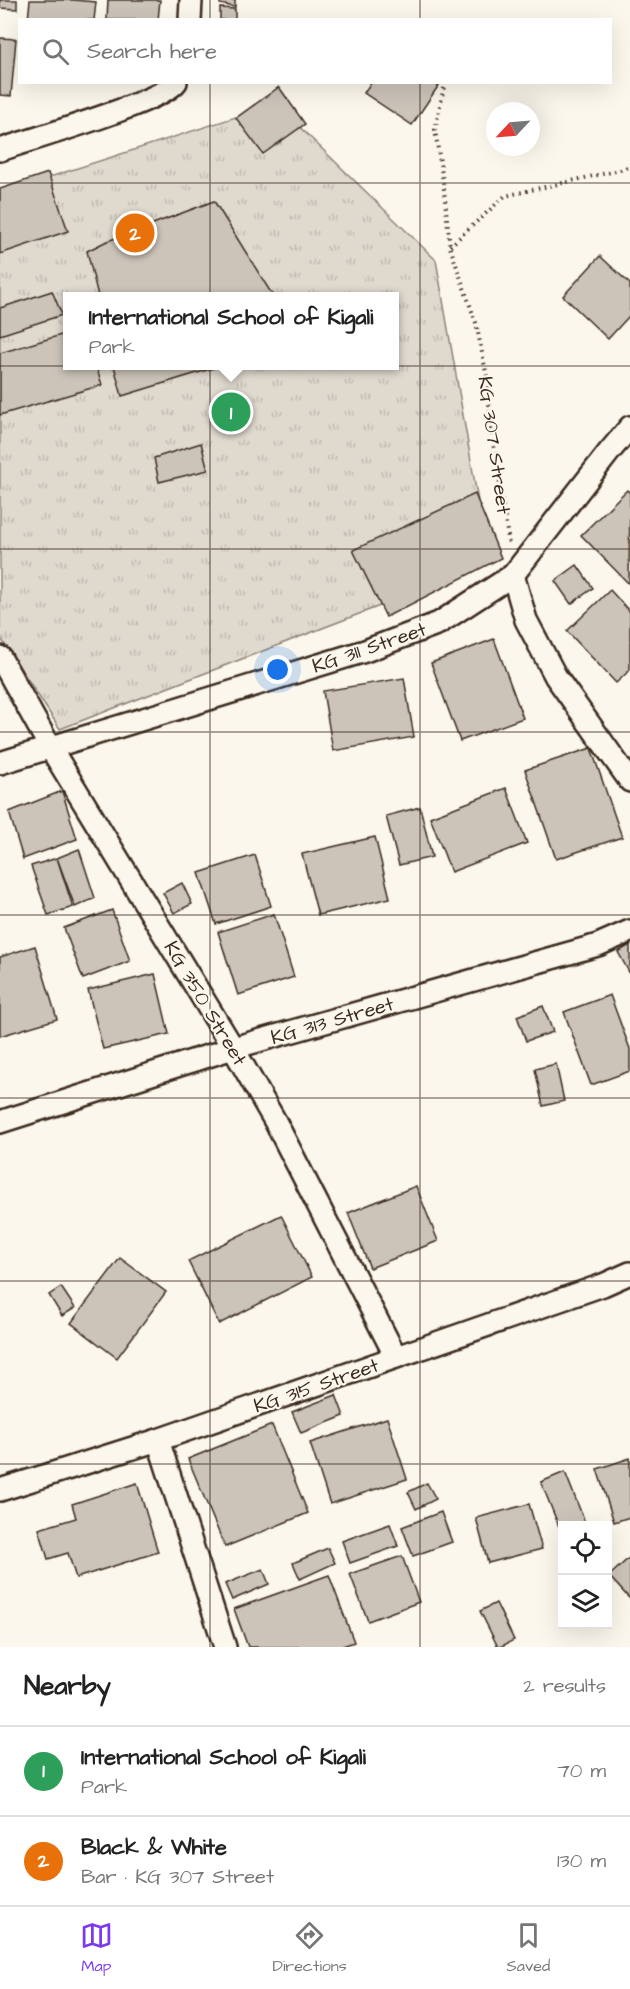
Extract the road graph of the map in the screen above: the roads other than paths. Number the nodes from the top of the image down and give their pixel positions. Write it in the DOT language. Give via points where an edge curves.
graph roads {
  1 [pos="191,0"];
  2 [pos="190,18"];
  3 [pos="174,85"];
  4 [pos="0,150"];
  5 [pos="630,427"];
  6 [pos="513,575"];
  7 [pos="0,657"];
  8 [pos="50,747"];
  9 [pos="0,764"];
  10 [pos="630,781"];
  11 [pos="630,931"];
  12 [pos="233,1048"];
  13 [pos="0,1122"];
  14 [pos="630,1273"];
  15 [pos="396,1357"];
  16 [pos="158,1440"];
  17 [pos="0,1490"];
  18 [pos="225,1647"];
  1 -- 2 [label="street"];
  3 -- 4 [label="street" via="146,101"];
  5 -- 6 [label="street, KG 311 Street"];
  6 -- 8 [label="street, KG 311 Street" via="439,623 365,651"];
  6 -- 10 [label="street" via="526,620 556,677"];
  7 -- 8 [label="street, KG 350 Street"];
  8 -- 9 [label="street, KG 311 Street"];
  8 -- 12 [label="street, KG 350 Street"];
  11 -- 12 [label="street, KG 313 Street" via="598,945"];
  12 -- 13 [label="street, KG 313 Street"];
  12 -- 15 [label="street, KG 350 Street" via="275,1121"];
  14 -- 15 [label="street, KG 315 Street" via="603,1286"];
  15 -- 16 [label="street, KG 315 Street"];
  16 -- 17 [label="street, KG 315 Street"];
  16 -- 18 [label="street"];
}
